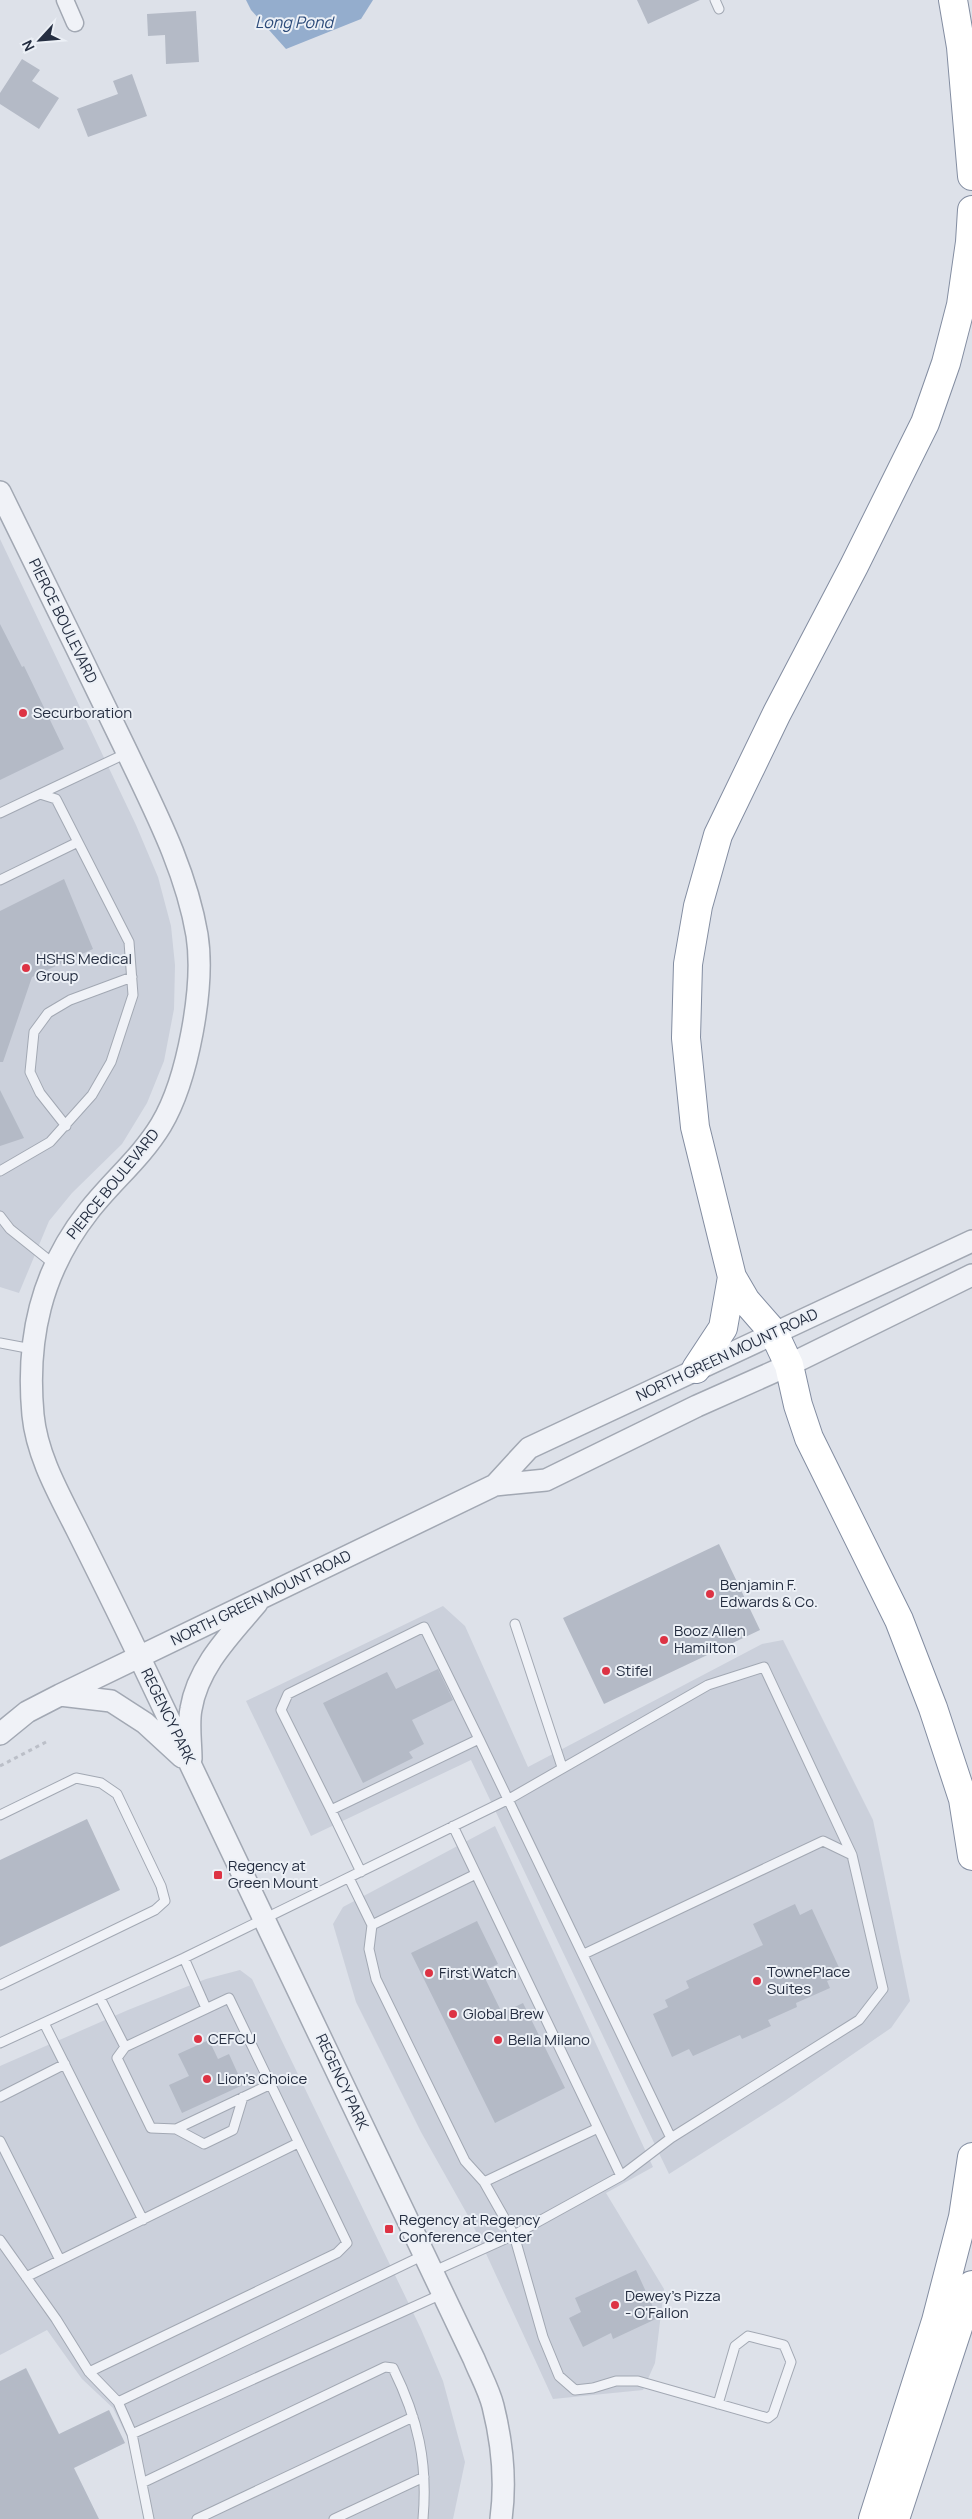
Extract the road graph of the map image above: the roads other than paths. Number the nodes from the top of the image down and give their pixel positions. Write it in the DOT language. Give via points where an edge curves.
graph roads {
  1 [pos="65,0"];
  2 [pos="953,0"];
  3 [pos="75,23"];
  4 [pos="972,176"];
  5 [pos="972,210"];
  6 [pos="0,492"];
  7 [pos="127,753"];
  8 [pos="40,794"];
  9 [pos="0,813"];
  10 [pos="78,842"];
  11 [pos="0,880"];
  12 [pos="132,977"];
  13 [pos="66,1126"];
  14 [pos="0,1171"];
  15 [pos="0,1216"];
  16 [pos="972,1241"];
  17 [pos="56,1265"];
  18 [pos="972,1275"];
  19 [pos="732,1277"];
  20 [pos="774,1333"];
  21 [pos="0,1343"];
  22 [pos="33,1349"];
  23 [pos="789,1365"];
  24 [pos="696,1369"];
  25 [pos="495,1485"];
  26 [pos="262,1597"];
  27 [pos="515,1624"];
  28 [pos="139,1656"];
  29 [pos="60,1695"];
  30 [pos="27,1712"];
  31 [pos="0,1717"];
  32 [pos="0,1734"];
  33 [pos="479,1739"];
  34 [pos="191,1766"];
  35 [pos="562,1767"];
  36 [pos="510,1798"];
  37 [pos="331,1810"];
  38 [pos="0,1815"];
  39 [pos="453,1826"];
  40 [pos="852,1855"];
  41 [pos="972,1856"];
  42 [pos="361,1872"];
  43 [pos="476,1874"];
  44 [pos="349,1878"];
  45 [pos="264,1918"];
  46 [pos="372,1925"];
  47 [pos="584,1954"];
  48 [pos="184,1958"];
  49 [pos="0,1985"];
  50 [pos="100,1998"];
  51 [pos="206,2008"];
  52 [pos="44,2023"];
  53 [pos="0,2043"];
  54 [pos="125,2047"];
  55 [pos="65,2064"];
  56 [pos="271,2084"];
  57 [pos="0,2096"];
  58 [pos="243,2097"];
  59 [pos="598,2128"];
  60 [pos="176,2129"];
  61 [pos="672,2138"];
  62 [pos="0,2141"];
  63 [pos="298,2143"];
  64 [pos="972,2157"];
  65 [pos="620,2176"];
  66 [pos="484,2182"];
  67 [pos="143,2220"];
  68 [pos="514,2235"];
  69 [pos="0,2240"];
  70 [pos="60,2260"];
  71 [pos="428,2264"];
  72 [pos="26,2277"];
  73 [pos="972,2285"];
  74 [pos="443,2294"];
  75 [pos="89,2372"];
  76 [pos="118,2402"];
  77 [pos="718,2404"];
  78 [pos="413,2416"];
  79 [pos="132,2434"];
  80 [pos="424,2477"];
  81 [pos="142,2483"];
  82 [pos="149,2519"];
  83 [pos="197,2519"];
  84 [pos="334,2519"];
  85 [pos="423,2519"];
  86 [pos="501,2519"];
  87 [pos="874,2519"];
  88 [pos="895,2519"];
  1 -- 3 [label="street"];
  2 -- 4 [label="highway" via="962,56"];
  5 -- 19 [label="highway" via="961,305 946,363 925,423 718,835 698,906 688,964 686,1029 695,1127"];
  6 -- 7 [label="street, PIERCE BOULEVARD"];
  7 -- 8 [label="lane"];
  7 -- 17 [label="street, PIERCE BOULEVARD" via="175,856 196,934 199,970 194,1031 176,1090 159,1129 89,1210"];
  8 -- 9 [label="lane"];
  8 -- 10 [label="lane" via="56,799"];
  10 -- 11 [label="lane"];
  10 -- 12 [label="lane" via="129,942"];
  12 -- 13 [label="lane" via="133,995 111,1062 92,1095"];
  12 -- 13 [label="lane" via="70,1000 48,1013 34,1032 30,1072 40,1093"];
  13 -- 14 [label="lane" via="50,1142"];
  15 -- 17 [label="lane" via="10,1229"];
  16 -- 20 [label="street, NORTH GREEN MOUNT ROAD"];
  17 -- 22 [label="street, PIERCE BOULEVARD" via="47,1282 35,1326"];
  18 -- 23 [label="street, NORTH GREEN MOUNT ROAD"];
  19 -- 20 [label="highway" via="746,1301"];
  19 -- 24 [label="highway" via="722,1328"];
  20 -- 23 [label="highway"];
  20 -- 24 [label="street, NORTH GREEN MOUNT ROAD"];
  21 -- 22 [label="lane"];
  22 -- 28 [label="street, PIERCE BOULEVARD" via="30,1374 34,1423 47,1468"];
  23 -- 25 [label="street, NORTH GREEN MOUNT ROAD" via="546,1480"];
  23 -- 41 [label="highway" via="809,1438 899,1620 933,1708 963,1799"];
  24 -- 25 [label="street, NORTH GREEN MOUNT ROAD" via="528,1448"];
  25 -- 26 [label="street, NORTH GREEN MOUNT ROAD"];
  26 -- 28 [label="street, NORTH GREEN MOUNT ROAD"];
  26 -- 34 [label="street" via="218,1648 201,1678 190,1709"];
  27 -- 35 [label="lane"];
  28 -- 29 [label="street, NORTH GREEN MOUNT ROAD"];
  28 -- 34 [label="street, REGENCY PARK"];
  29 -- 30 [label="street, NORTH GREEN MOUNT ROAD"];
  29 -- 34 [label="street" via="110,1701 146,1723"];
  30 -- 31 [label="street, NORTH GREEN MOUNT ROAD"];
  30 -- 32 [label="street, NORTH GREEN MOUNT ROAD"];
  33 -- 36 [label="lane"];
  33 -- 37 [label="lane"];
  33 -- 37 [label="lane" via="424,1627 288,1694 281,1710"];
  34 -- 45 [label="street, REGENCY PARK"];
  35 -- 36 [label="lane"];
  35 -- 40 [label="lane" via="708,1685 764,1666"];
  36 -- 39 [label="lane"];
  36 -- 47 [label="lane"];
  37 -- 42 [label="lane"];
  38 -- 49 [label="lane" via="76,1778 101,1784 118,1794 165,1901 155,1910"];
  39 -- 42 [label="lane"];
  39 -- 43 [label="lane"];
  40 -- 47 [label="lane" via="823,1841"];
  40 -- 61 [label="lane" via="882,1989 858,2020"];
  42 -- 44 [label="lane"];
  43 -- 46 [label="lane"];
  43 -- 59 [label="lane"];
  44 -- 45 [label="lane"];
  44 -- 46 [label="lane"];
  45 -- 48 [label="lane"];
  45 -- 71 [label="street, REGENCY PARK"];
  46 -- 66 [label="lane" via="369,1949 376,1979 465,2161"];
  47 -- 61 [label="lane"];
  48 -- 50 [label="lane"];
  48 -- 51 [label="lane"];
  50 -- 52 [label="lane"];
  50 -- 54 [label="lane"];
  51 -- 54 [label="lane"];
  51 -- 56 [label="lane" via="229,1998"];
  52 -- 53 [label="lane"];
  52 -- 55 [label="lane"];
  54 -- 60 [label="lane" via="117,2058 151,2128"];
  55 -- 57 [label="lane"];
  55 -- 67 [label="lane"];
  56 -- 58 [label="lane"];
  56 -- 63 [label="lane"];
  58 -- 60 [label="lane"];
  58 -- 60 [label="lane" via="233,2130 204,2144"];
  59 -- 65 [label="lane"];
  59 -- 66 [label="lane"];
  61 -- 65 [label="lane"];
  62 -- 70 [label="lane"];
  63 -- 67 [label="lane"];
  63 -- 75 [label="lane" via="347,2243 337,2253"];
  64 -- 87 [label="highway" via="963,2217 936,2321"];
  65 -- 68 [label="lane"];
  66 -- 68 [label="lane"];
  67 -- 70 [label="lane"];
  68 -- 71 [label="lane"];
  68 -- 77 [label="lane" via="543,2337 559,2376 575,2390 616,2381 638,2381"];
  69 -- 72 [label="lane"];
  70 -- 72 [label="lane"];
  71 -- 74 [label="street, REGENCY PARK"];
  71 -- 76 [label="lane"];
  72 -- 75 [label="lane"];
  73 -- 88 [label="highway"];
  74 -- 79 [label="lane"];
  74 -- 86 [label="street, REGENCY PARK" via="493,2405 501,2451"];
  75 -- 76 [label="lane"];
  76 -- 79 [label="lane"];
  77 -- 77 [label="lane" via="768,2418 773,2414 791,2362 784,2345 748,2336 735,2346"];
  78 -- 80 [label="lane" via="422,2450"];
  78 -- 81 [label="lane" via="392,2368 385,2368"];
  78 -- 83 [label="lane"];
  79 -- 81 [label="lane"];
  80 -- 84 [label="lane"];
  80 -- 85 [label="lane"];
  81 -- 82 [label="lane"];
}
